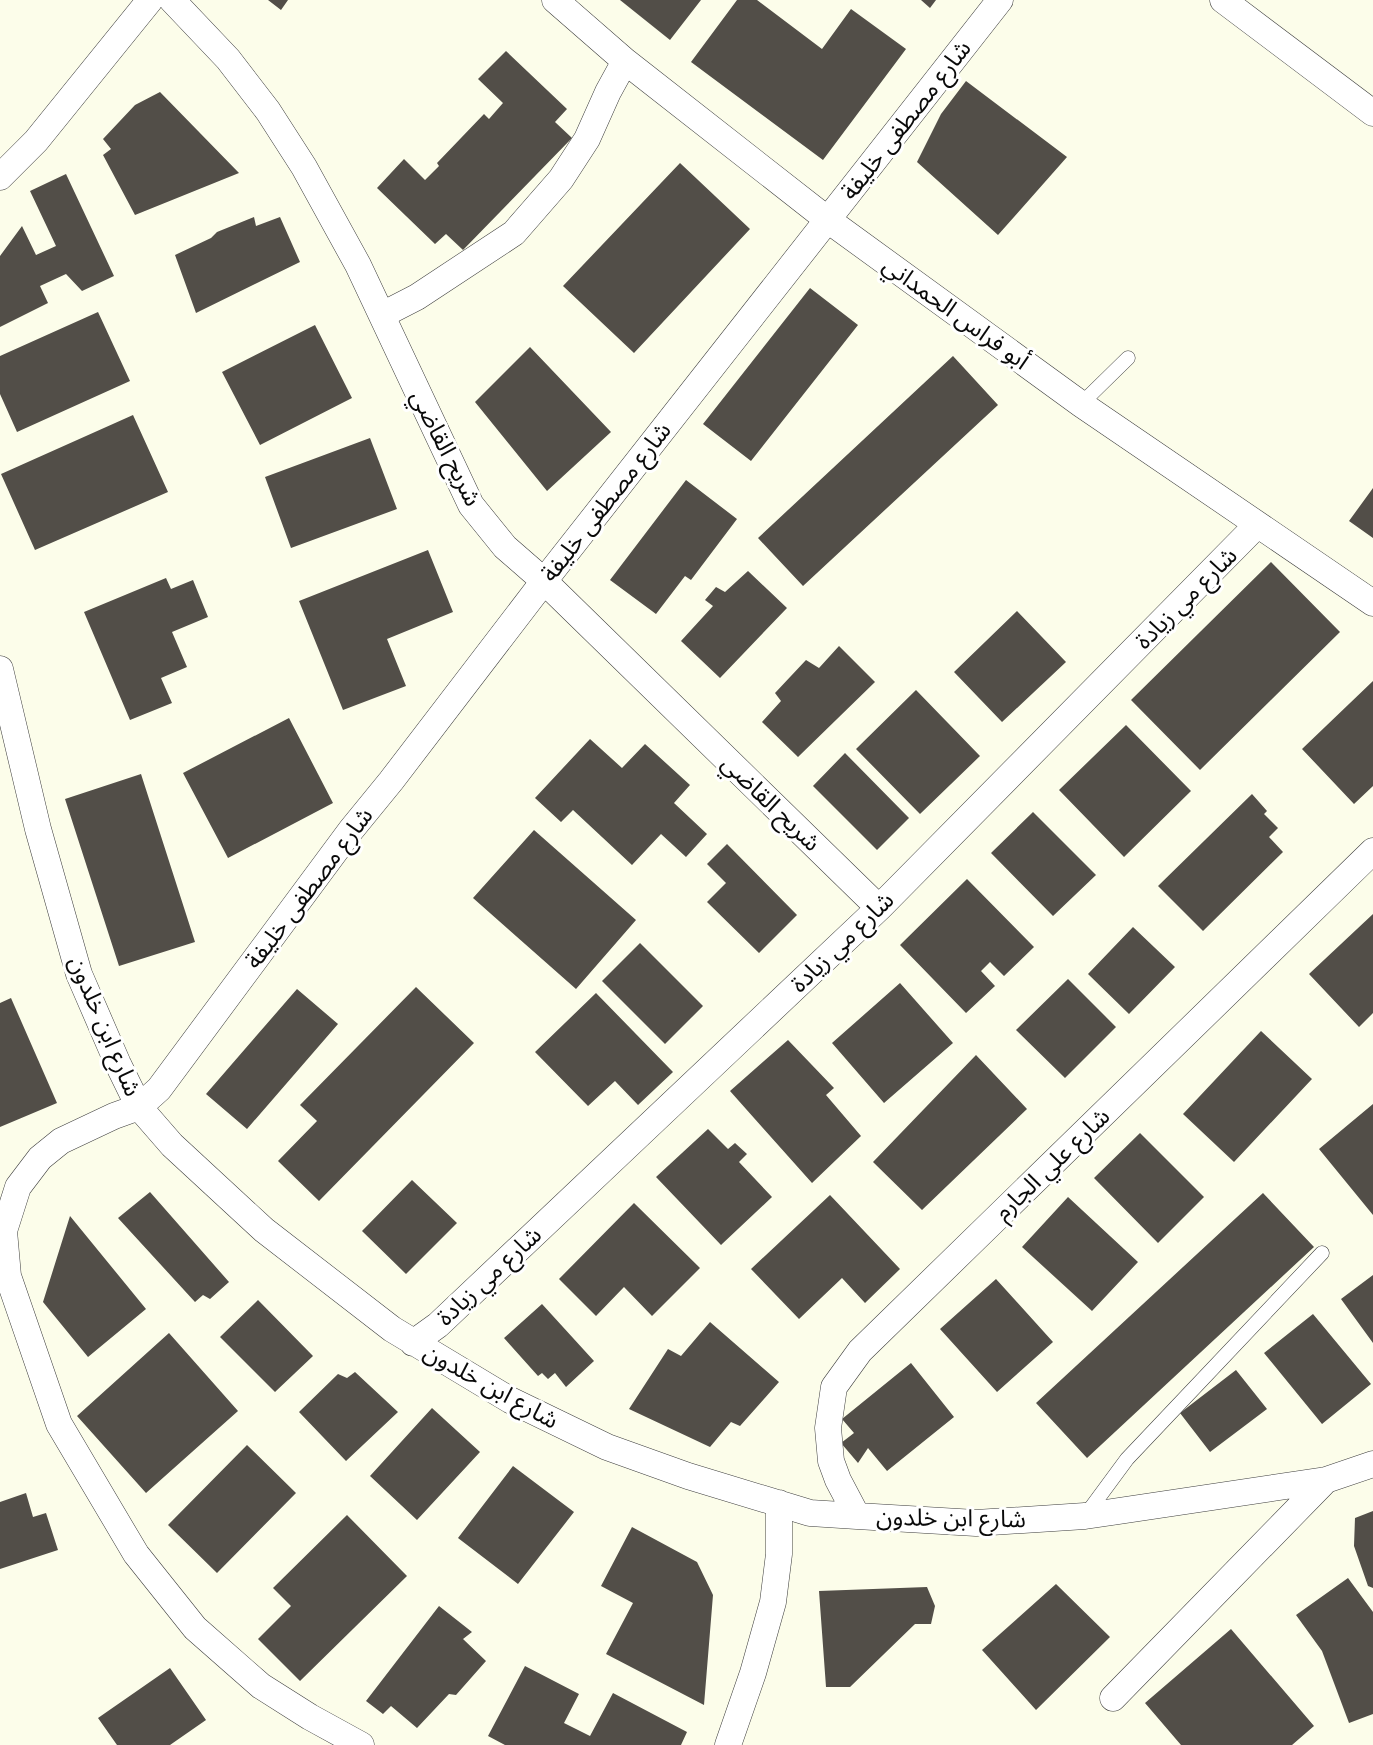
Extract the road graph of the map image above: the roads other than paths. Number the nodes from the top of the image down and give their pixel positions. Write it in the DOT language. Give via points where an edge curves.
graph roads {
  1 [pos="150,0"];
  2 [pos="172,0"];
  3 [pos="555,0"];
  4 [pos="1000,0"];
  5 [pos="1223,0"];
  6 [pos="626,61"];
  7 [pos="1373,113"];
  8 [pos="0,177"];
  9 [pos="828,220"];
  10 [pos="382,315"];
  11 [pos="1128,358"];
  12 [pos="1081,404"];
  13 [pos="1257,525"];
  14 [pos="544,581"];
  15 [pos="1373,603"];
  16 [pos="0,669"];
  17 [pos="1373,851"];
  18 [pos="879,908"];
  19 [pos="139,1107"];
  20 [pos="1322,1253"];
  21 [pos="413,1343"];
  22 [pos="1373,1464"];
  23 [pos="1326,1480"];
  24 [pos="778,1503"];
  25 [pos="856,1516"];
  26 [pos="1085,1516"];
  27 [pos="1113,1698"];
  28 [pos="361,1745"];
  29 [pos="728,1745"];
  1 -- 8 [label="street" via="36,141"];
  2 -- 10 [label="street, شريح القاضي" via="228,59 268,111 304,167"];
  3 -- 6 [label="street, أبو فراس الحمداني"];
  4 -- 9 [label="street, شارع مصطفى خليفة"];
  5 -- 7 [label="street"];
  6 -- 9 [label="street, أبو فراس الحمداني"];
  6 -- 10 [label="street" via="587,139 561,179 514,233 417,297"];
  9 -- 12 [label="street, أبو فراس الحمداني"];
  9 -- 14 [label="street, شارع مصطفى خليفة"];
  10 -- 14 [label="street, شريح القاضي" via="471,505 505,547"];
  11 -- 12 [label="lane"];
  12 -- 13 [label="street, أبو فراس الحمداني"];
  13 -- 15 [label="street, أبو فراس الحمداني"];
  13 -- 18 [label="street, شارع مي زيادة"];
  14 -- 18 [label="street, شريح القاضي"];
  14 -- 19 [label="street, شارع مصطفى خليفة" via="351,830 159,1089"];
  16 -- 19 [label="street, شارع ابن خلدون" via="38,829 79,974"];
  17 -- 25 [label="street, شارع علي الجارم" via="860,1351 834,1387 828,1428 831,1461"];
  18 -- 21 [label="street, شارع مي زيادة" via="438,1325"];
  19 -- 21 [label="street, شارع ابن خلدون" via="172,1145 264,1230"];
  19 -- 28 [label="street, شارع مصطفى خليفة" via="61,1141 40,1158 18,1186 4,1231 8,1276 59,1424 136,1554 195,1628 261,1686"];
  20 -- 26 [label="lane" via="1127,1459"];
  21 -- 24 [label="street, شارع ابن خلدون" via="510,1400 607,1447"];
  22 -- 23 [label="street, شارع ابن خلدون"];
  23 -- 26 [label="street, شارع ابن خلدون"];
  23 -- 27 [label="street"];
  24 -- 25 [label="street, شارع ابن خلدون" via="810,1513"];
  24 -- 29 [label="street" via="779,1554 773,1602"];
  25 -- 26 [label="street, شارع ابن خلدون" via="976,1523"];
}
